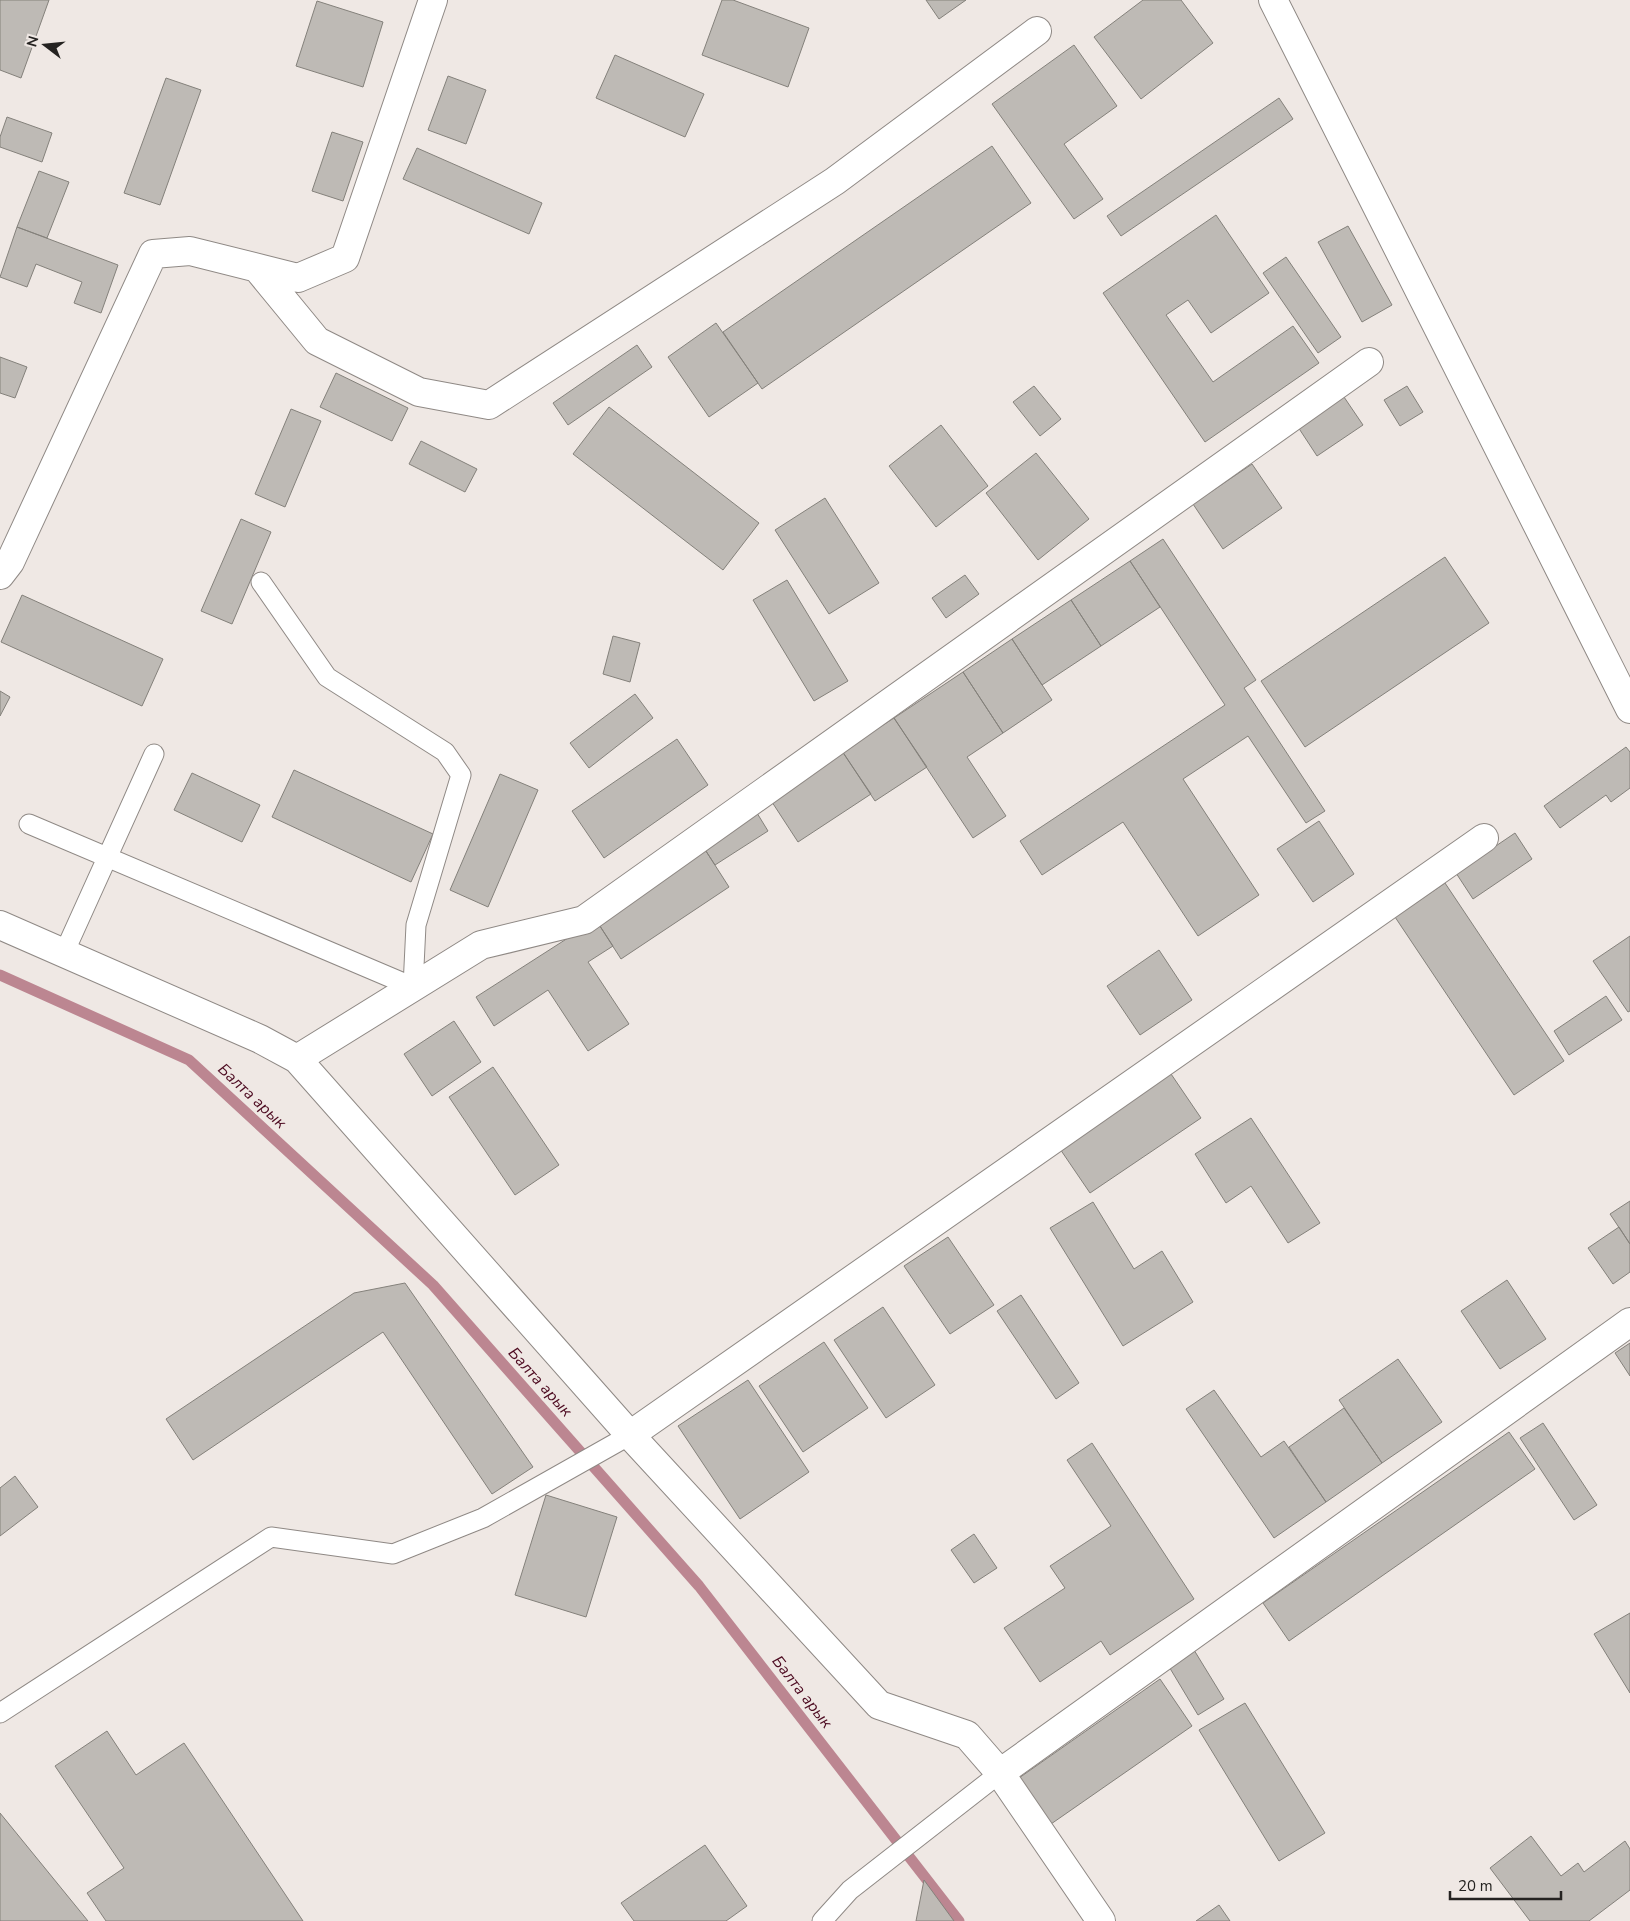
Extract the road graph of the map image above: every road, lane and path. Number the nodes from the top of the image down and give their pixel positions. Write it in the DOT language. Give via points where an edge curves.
graph roads {
  1 [pos="432,0"];
  2 [pos="1273,0"];
  3 [pos="1037,31"];
  4 [pos="257,268"];
  5 [pos="1370,362"];
  6 [pos="0,576"];
  7 [pos="261,582"];
  8 [pos="1630,709"];
  9 [pos="154,754"];
  10 [pos="29,824"];
  11 [pos="1484,838"];
  12 [pos="0,925"];
  13 [pos="64,953"];
  14 [pos="413,987"];
  15 [pos="297,1059"];
  16 [pos="1630,1322"];
  17 [pos="630,1435"];
  18 [pos="0,1713"];
  19 [pos="1000,1772"];
  20 [pos="822,1921"];
  21 [pos="1101,1921"];
  1 -- 4 [label="street" via="346,258 298,278"];
  2 -- 8 [label="street"];
  3 -- 4 [label="street" via="836,181 488,405 418,392 317,341"];
  4 -- 6 [label="street" via="190,251 153,254 10,562"];
  5 -- 14 [label="street" via="584,920 481,945"];
  7 -- 14 [label="lane" via="327,676 445,752 461,775 416,925"];
  9 -- 13 [label="lane"];
  10 -- 14 [label="lane"];
  11 -- 17 [label="street"];
  12 -- 13 [label="street"];
  13 -- 15 [label="street" via="260,1039"];
  14 -- 15 [label="street"];
  15 -- 17 [label="street"];
  16 -- 19 [label="street"];
  17 -- 18 [label="lane" via="484,1518 393,1554 271,1538"];
  17 -- 19 [label="street" via="878,1705 967,1735"];
  19 -- 20 [label="lane" via="850,1890"];
  19 -- 21 [label="street"];
}
